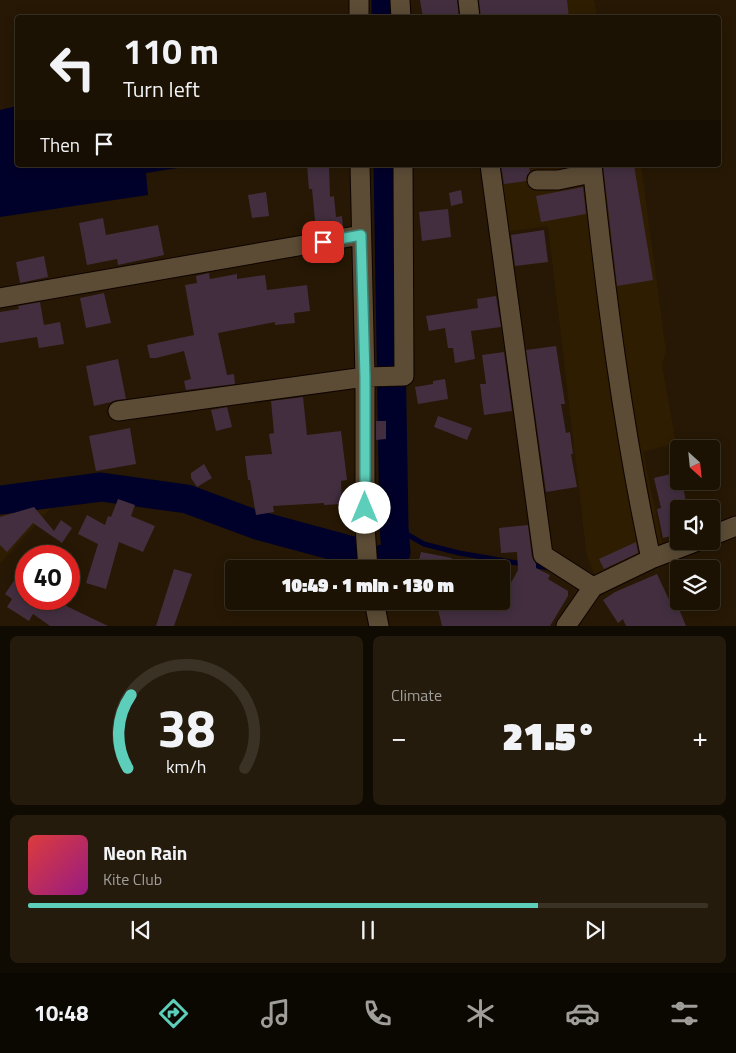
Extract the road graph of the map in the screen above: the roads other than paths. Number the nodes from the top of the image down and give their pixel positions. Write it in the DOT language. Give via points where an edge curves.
graph roads {
  1 [pos="358,0"];
  2 [pos="400,0"];
  3 [pos="468,0"];
  4 [pos="359,15"];
  5 [pos="401,15"];
  6 [pos="470,15"];
  7 [pos="360,167"];
  8 [pos="403,167"];
  9 [pos="490,167"];
  10 [pos="592,169"];
  11 [pos="537,180"];
  12 [pos="361,235"];
  13 [pos="0,298"];
  14 [pos="368,377"];
  15 [pos="118,411"];
  16 [pos="736,526"];
  17 [pos="720,532"];
  18 [pos="674,550"];
  19 [pos="651,559"];
  20 [pos="367,560"];
  21 [pos="593,587"];
  22 [pos="376,610"];
  23 [pos="379,626"];
  24 [pos="566,626"];
  1 -- 4 [label="street"];
  2 -- 5 [label="street"];
  3 -- 6 [label="street"];
  7 -- 12 [label="street"];
  8 -- 14 [label="street" via="404,376"];
  9 -- 21 [label="street" via="543,555"];
  10 -- 11 [label="street" via="558,180"];
  10 -- 19 [label="street" via="624,419"];
  12 -- 13 [label="street"];
  12 -- 14 [label="street"];
  14 -- 15 [label="street"];
  14 -- 20 [label="street"];
  16 -- 17 [label="street"];
  18 -- 19 [label="street"];
  19 -- 21 [label="street"];
  21 -- 24 [label="street"];
  22 -- 23 [label="street"];
}
